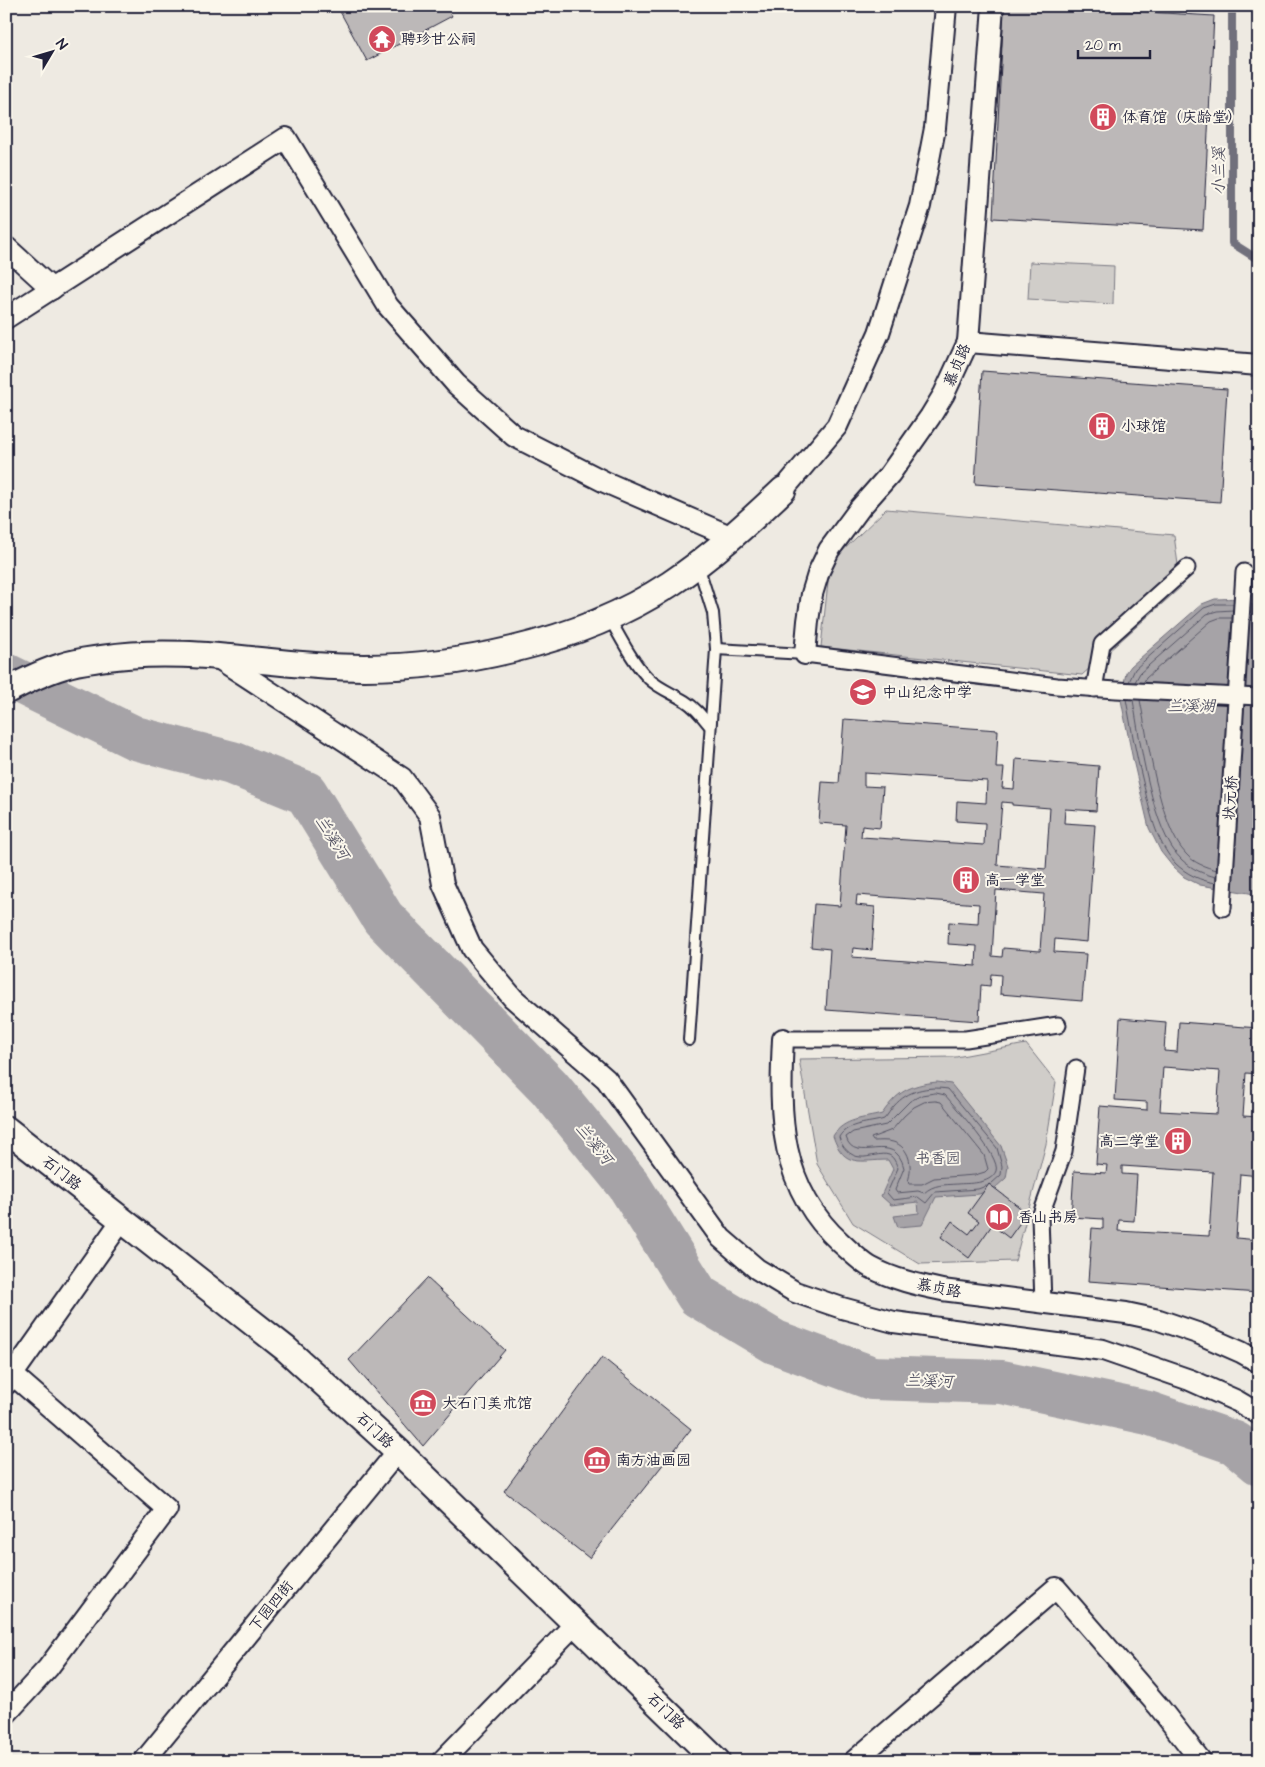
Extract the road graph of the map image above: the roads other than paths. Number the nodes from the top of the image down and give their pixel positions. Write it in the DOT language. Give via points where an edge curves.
graph roads {
  1 [pos="946,6"];
  2 [pos="993,6"];
  3 [pos="6,247"];
  4 [pos="52,289"];
  5 [pos="6,318"];
  6 [pos="968,342"];
  7 [pos="1259,365"];
  8 [pos="783,490"];
  9 [pos="732,537"];
  10 [pos="698,565"];
  11 [pos="1187,568"];
  12 [pos="1244,572"];
  13 [pos="608,617"];
  14 [pos="716,649"];
  15 [pos="805,654"];
  16 [pos="213,655"];
  17 [pos="1094,688"];
  18 [pos="6,691"];
  19 [pos="1236,696"];
  20 [pos="1259,696"];
  21 [pos="709,725"];
  22 [pos="1223,904"];
  23 [pos="1058,1025"];
  24 [pos="783,1039"];
  25 [pos="689,1040"];
  26 [pos="1076,1068"];
  27 [pos="6,1129"];
  28 [pos="122,1220"];
  29 [pos="1043,1303"];
  30 [pos="1259,1362"];
  31 [pos="8,1377"];
  32 [pos="1259,1414"];
  33 [pos="398,1451"];
  34 [pos="576,1623"];
  35 [pos="6,1714"];
  36 [pos="144,1761"];
  37 [pos="442,1761"];
  38 [pos="717,1761"];
  39 [pos="854,1761"];
  40 [pos="1201,1761"];
  1 -- 8 [label="street" via="936,128 922,196 879,333 837,426"];
  2 -- 6 [label="street, 慕贞路"];
  3 -- 4 [label="street"];
  4 -- 5 [label="street"];
  4 -- 9 [label="street" via="286,138 388,306 456,384 514,436 605,482"];
  6 -- 7 [label="street"];
  6 -- 15 [label="street, 慕贞路" via="930,417 890,474 829,550 812,594"];
  8 -- 9 [label="street"];
  9 -- 10 [label="street"];
  10 -- 13 [label="street" via="639,602"];
  10 -- 14 [label="lane" via="713,613"];
  11 -- 17 [label="street" via="1102,644"];
  12 -- 19 [label="street, 状元桥"];
  13 -- 16 [label="street" via="533,644 440,663 341,667"];
  13 -- 21 [label="lane" via="648,678 686,702"];
  14 -- 15 [label="lane"];
  14 -- 21 [label="lane"];
  15 -- 17 [label="street"];
  16 -- 18 [label="street" via="130,654 65,665"];
  16 -- 32 [label="street" via="402,778 430,816 443,884 472,949 513,998 606,1079 721,1238 757,1269 795,1292 894,1322 1102,1350 1190,1380"];
  17 -- 19 [label="street"];
  19 -- 20 [label="street"];
  19 -- 22 [label="street, 状元桥"];
  21 -- 25 [label="lane"];
  23 -- 24 [label="street" via="966,1039"];
  24 -- 29 [label="street, 慕贞路" via="781,1097 787,1154 811,1209 827,1230 870,1266 893,1277 942,1290"];
  26 -- 29 [label="street" via="1064,1150 1040,1217"];
  27 -- 28 [label="street, 石门路"];
  28 -- 31 [label="street"];
  28 -- 33 [label="street, 石门路" via="286,1349"];
  29 -- 30 [label="street, 慕贞路" via="1159,1320 1200,1334"];
  31 -- 35 [label="street" via="167,1509 48,1668"];
  33 -- 34 [label="street, 石门路"];
  33 -- 36 [label="street, 下园四街"];
  34 -- 37 [label="street"];
  34 -- 38 [label="street, 石门路"];
  39 -- 40 [label="street" via="1056,1588"];
}
